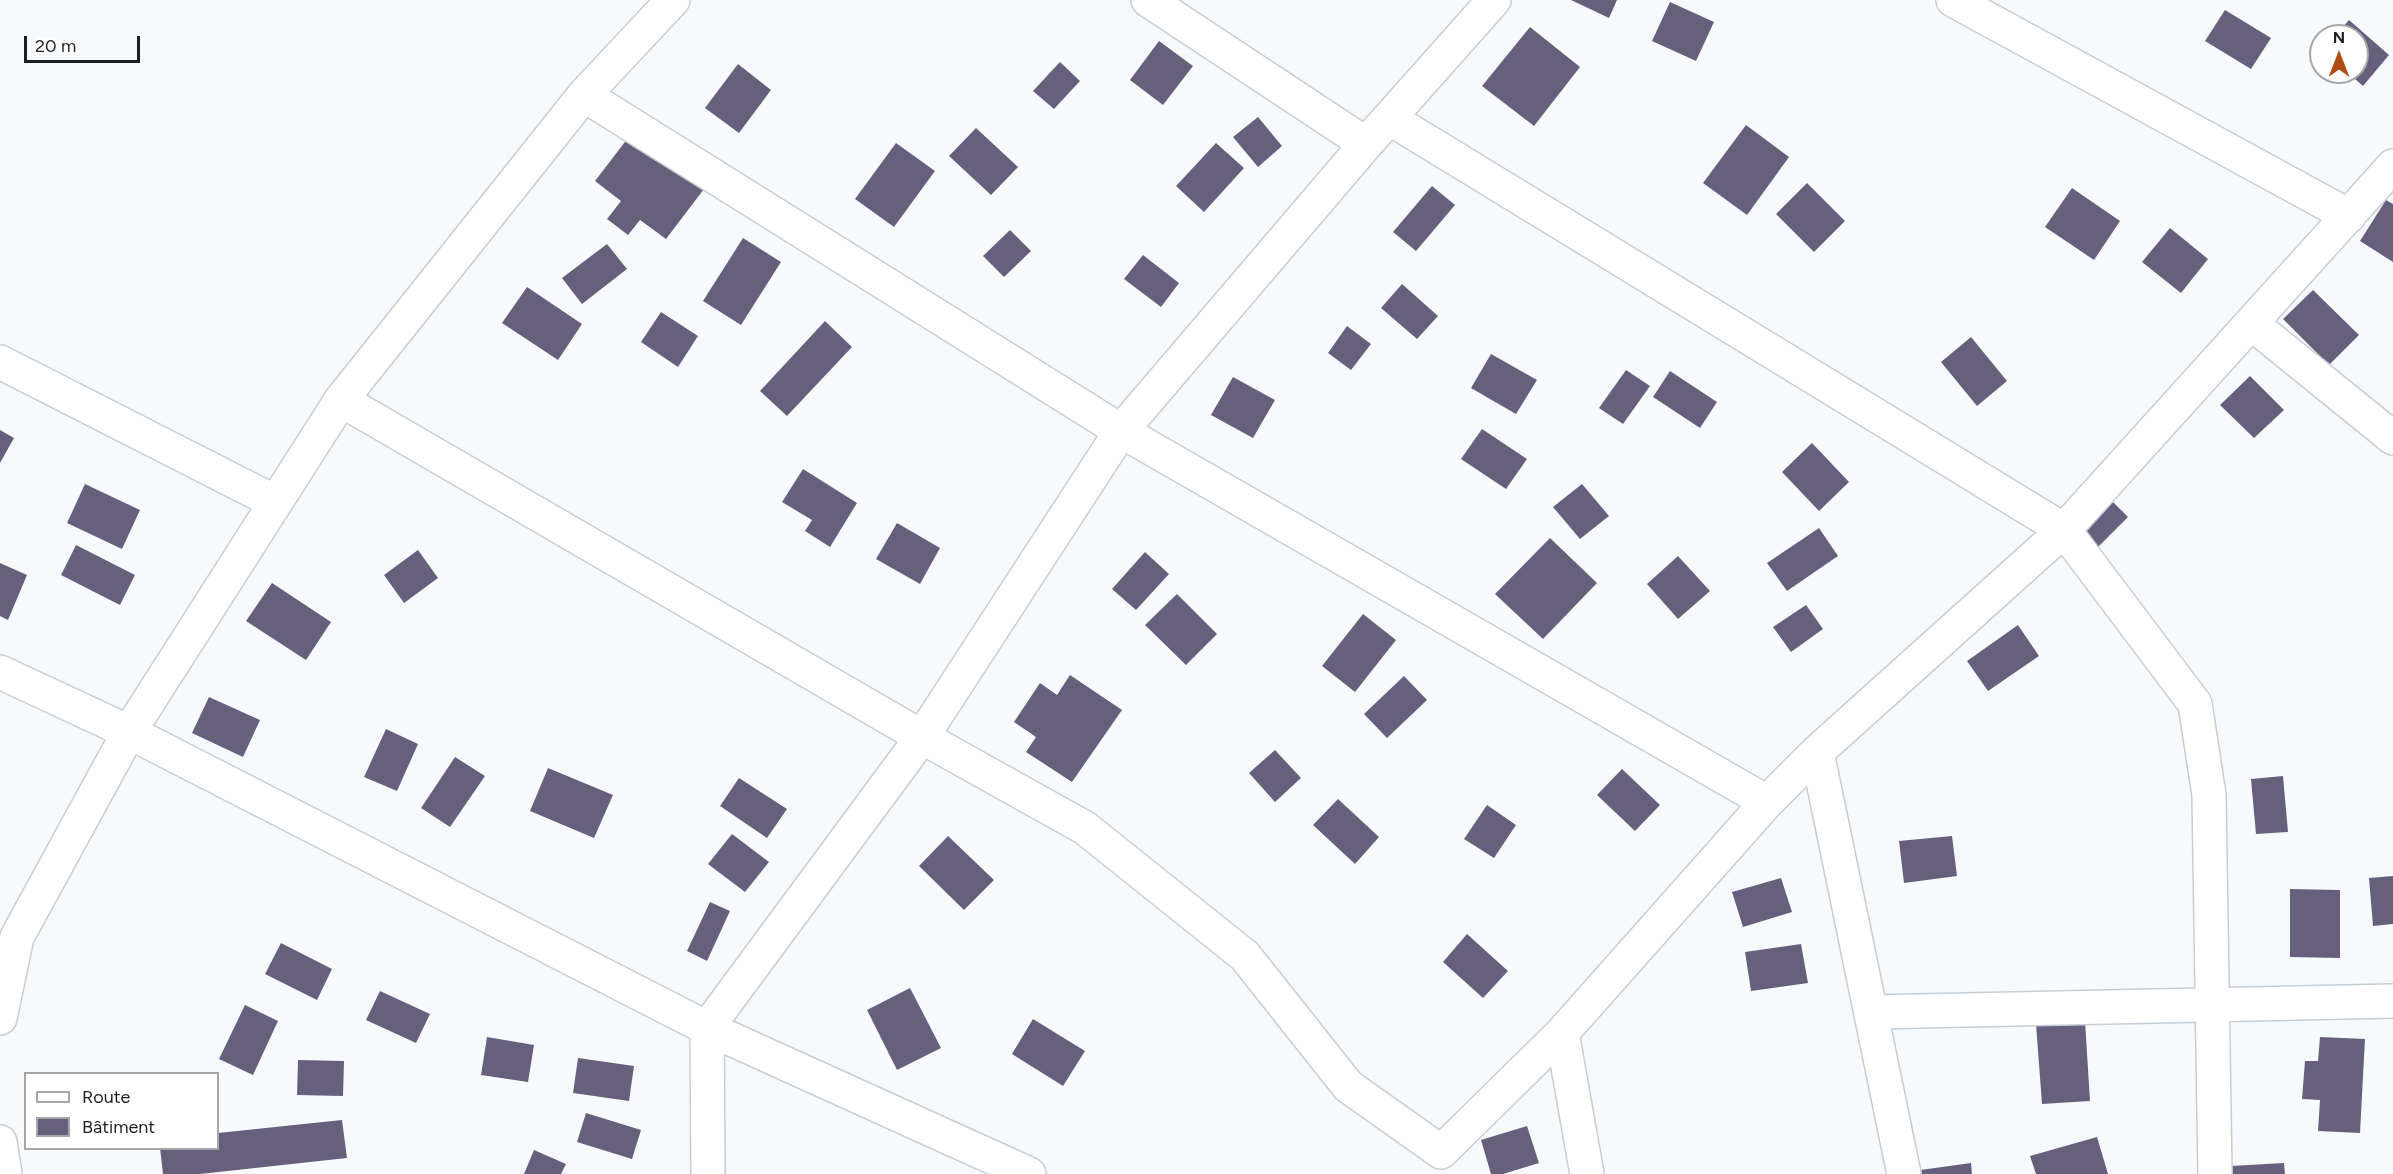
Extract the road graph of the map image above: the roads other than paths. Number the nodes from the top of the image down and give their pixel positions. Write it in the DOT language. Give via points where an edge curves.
graph roads {
  1 [pos="673,0"];
  2 [pos="1148,0"];
  3 [pos="1494,0"];
  4 [pos="1953,0"];
  5 [pos="584,95"];
  6 [pos="1389,118"];
  7 [pos="1366,144"];
  8 [pos="2393,166"];
  9 [pos="2349,216"];
  10 [pos="2251,323"];
  11 [pos="0,363"];
  12 [pos="341,400"];
  13 [pos="1121,431"];
  14 [pos="2393,438"];
  15 [pos="275,502"];
  16 [pos="2064,530"];
  17 [pos="0,672"];
  18 [pos="129,732"];
  19 [pos="922,737"];
  20 [pos="1817,752"];
  21 [pos="1767,802"];
  22 [pos="8,935"];
  23 [pos="2393,1001"];
  24 [pos="2211,1004"];
  25 [pos="1871,1012"];
  26 [pos="0,1018"];
  27 [pos="706,1028"];
  28 [pos="1562,1033"];
  29 [pos="0,1142"];
  30 [pos="5,1174"];
  31 [pos="708,1174"];
  32 [pos="1029,1174"];
  33 [pos="1587,1174"];
  34 [pos="1904,1174"];
  35 [pos="2215,1174"];
  1 -- 5 [label="street"];
  2 -- 7 [label="street"];
  3 -- 6 [label="street"];
  4 -- 9 [label="street"];
  5 -- 12 [label="street"];
  5 -- 13 [label="street"];
  6 -- 7 [label="street"];
  6 -- 16 [label="street"];
  7 -- 13 [label="street"];
  8 -- 9 [label="street"];
  9 -- 10 [label="street"];
  10 -- 14 [label="street"];
  10 -- 16 [label="street"];
  11 -- 15 [label="street"];
  12 -- 15 [label="street"];
  12 -- 19 [label="street"];
  13 -- 19 [label="street"];
  13 -- 21 [label="street"];
  15 -- 18 [label="street"];
  16 -- 20 [label="street"];
  16 -- 24 [label="street" via="2195,705 2209,795"];
  17 -- 18 [label="street"];
  18 -- 22 [label="street"];
  18 -- 27 [label="street"];
  19 -- 27 [label="street"];
  19 -- 28 [label="street" via="1094,835 1245,957 1348,1086 1441,1152"];
  20 -- 21 [label="street"];
  20 -- 25 [label="street"];
  21 -- 28 [label="street"];
  22 -- 26 [label="street"];
  23 -- 24 [label="street"];
  24 -- 25 [label="street"];
  24 -- 35 [label="street"];
  25 -- 34 [label="street"];
  27 -- 31 [label="street"];
  27 -- 32 [label="street"];
  28 -- 33 [label="street"];
  29 -- 30 [label="street"];
}
